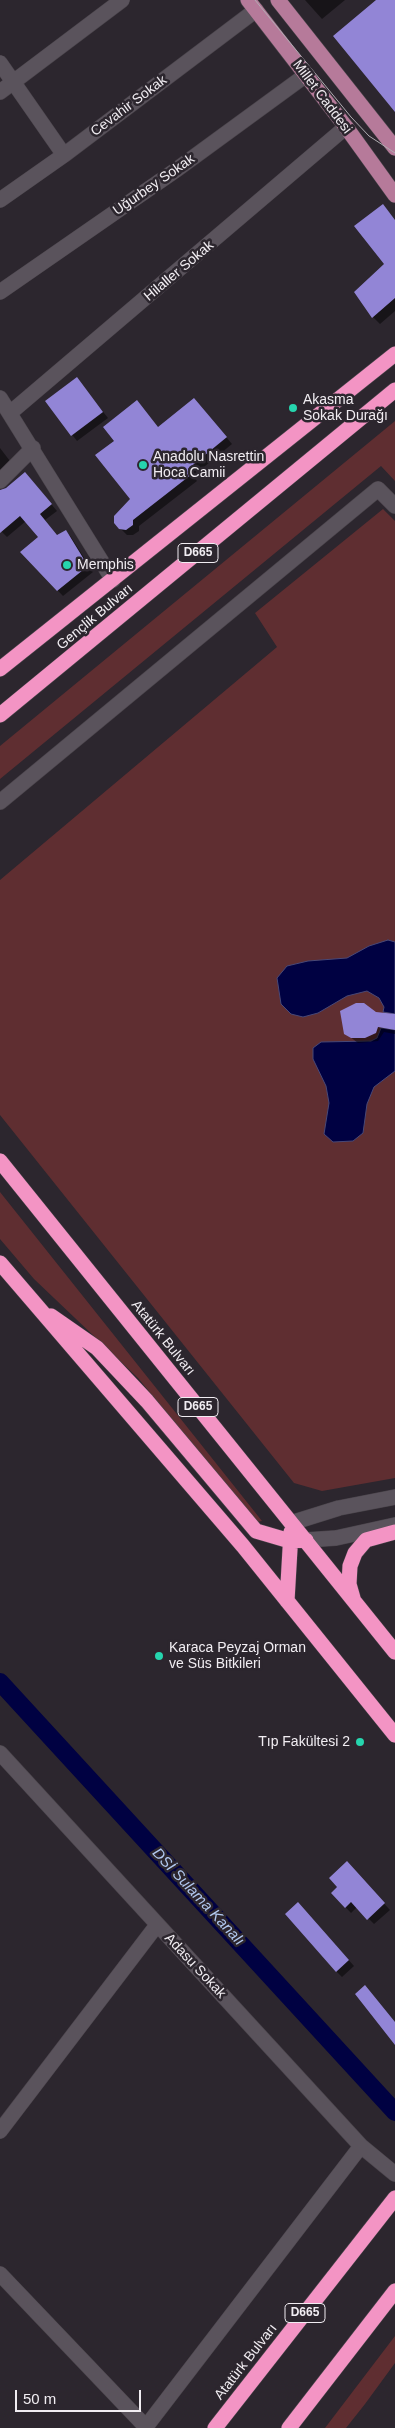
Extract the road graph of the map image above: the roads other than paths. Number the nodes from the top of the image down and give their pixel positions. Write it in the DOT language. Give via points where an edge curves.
graph roads {
  1 [pos="122,0"];
  2 [pos="278,0"];
  3 [pos="252,5"];
  4 [pos="0,63"];
  5 [pos="306,75"];
  6 [pos="14,82"];
  7 [pos="0,92"];
  8 [pos="346,127"];
  9 [pos="395,148"];
  10 [pos="64,155"];
  11 [pos="395,195"];
  12 [pos="0,200"];
  13 [pos="0,292"];
  14 [pos="395,354"];
  15 [pos="395,390"];
  16 [pos="0,398"];
  17 [pos="10,413"];
  18 [pos="33,448"];
  19 [pos="0,481"];
  20 [pos="395,506"];
  21 [pos="113,580"];
  22 [pos="0,669"];
  23 [pos="0,715"];
  24 [pos="0,802"];
  25 [pos="0,1162"];
  26 [pos="0,1263"];
  27 [pos="33,1304"];
  28 [pos="395,1497"];
  29 [pos="292,1523"];
  30 [pos="395,1525"];
  31 [pos="395,1532"];
  32 [pos="298,1540"];
  33 [pos="287,1601"];
  34 [pos="354,1602"];
  35 [pos="395,1652"];
  36 [pos="395,1735"];
  37 [pos="0,1753"];
  38 [pos="157,1926"];
  39 [pos="0,2131"];
  40 [pos="360,2146"];
  41 [pos="395,2174"];
  42 [pos="395,2198"];
  43 [pos="0,2274"];
  44 [pos="395,2291"];
  45 [pos="145,2427"];
  46 [pos="215,2428"];
  47 [pos="290,2428"];
  1 -- 6 [label="street"];
  2 -- 9 [label="main road, Millet Caddesi"];
  3 -- 5 [label="main road, Millet Caddesi"];
  3 -- 10 [label="street, Cevahir Sokak"];
  4 -- 6 [label="street"];
  5 -- 8 [label="main road, Millet Caddesi"];
  5 -- 13 [label="street, Uğurbey Sokak"];
  6 -- 7 [label="street"];
  6 -- 10 [label="street"];
  8 -- 11 [label="main road, Millet Caddesi"];
  8 -- 17 [label="street, Hilaller Sokak"];
  10 -- 12 [label="street, Cevahir Sokak"];
  14 -- 21 [label="highway, Gençlik Bulvarı / D665"];
  15 -- 23 [label="highway, Gençlik Bulvarı / D665"];
  16 -- 17 [label="street"];
  17 -- 18 [label="street"];
  18 -- 19 [label="street"];
  18 -- 21 [label="street"];
  20 -- 24 [label="street" via="378,489"];
  21 -- 22 [label="highway, Gençlik Bulvarı / D665"];
  25 -- 29 [label="highway, Atatürk Bulvarı / D665"];
  26 -- 27 [label="highway"];
  27 -- 32 [label="highway" via="97,1348 147,1400 256,1530"];
  27 -- 33 [label="highway"];
  28 -- 29 [label="street" via="339,1508"];
  29 -- 32 [label="highway"];
  30 -- 32 [label="street" via="336,1538"];
  31 -- 34 [label="highway" via="366,1540 355,1553 349,1584"];
  32 -- 33 [label="highway"];
  32 -- 34 [label="highway"];
  33 -- 36 [label="highway"];
  34 -- 35 [label="highway"];
  37 -- 38 [label="street, Adasu Sokak"];
  38 -- 39 [label="street"];
  38 -- 40 [label="street, Adasu Sokak"];
  40 -- 41 [label="street, Adasu Sokak"];
  40 -- 45 [label="street"];
  42 -- 46 [label="highway, Atatürk Bulvarı / D665"];
  43 -- 45 [label="street"];
  44 -- 47 [label="highway"];
}
